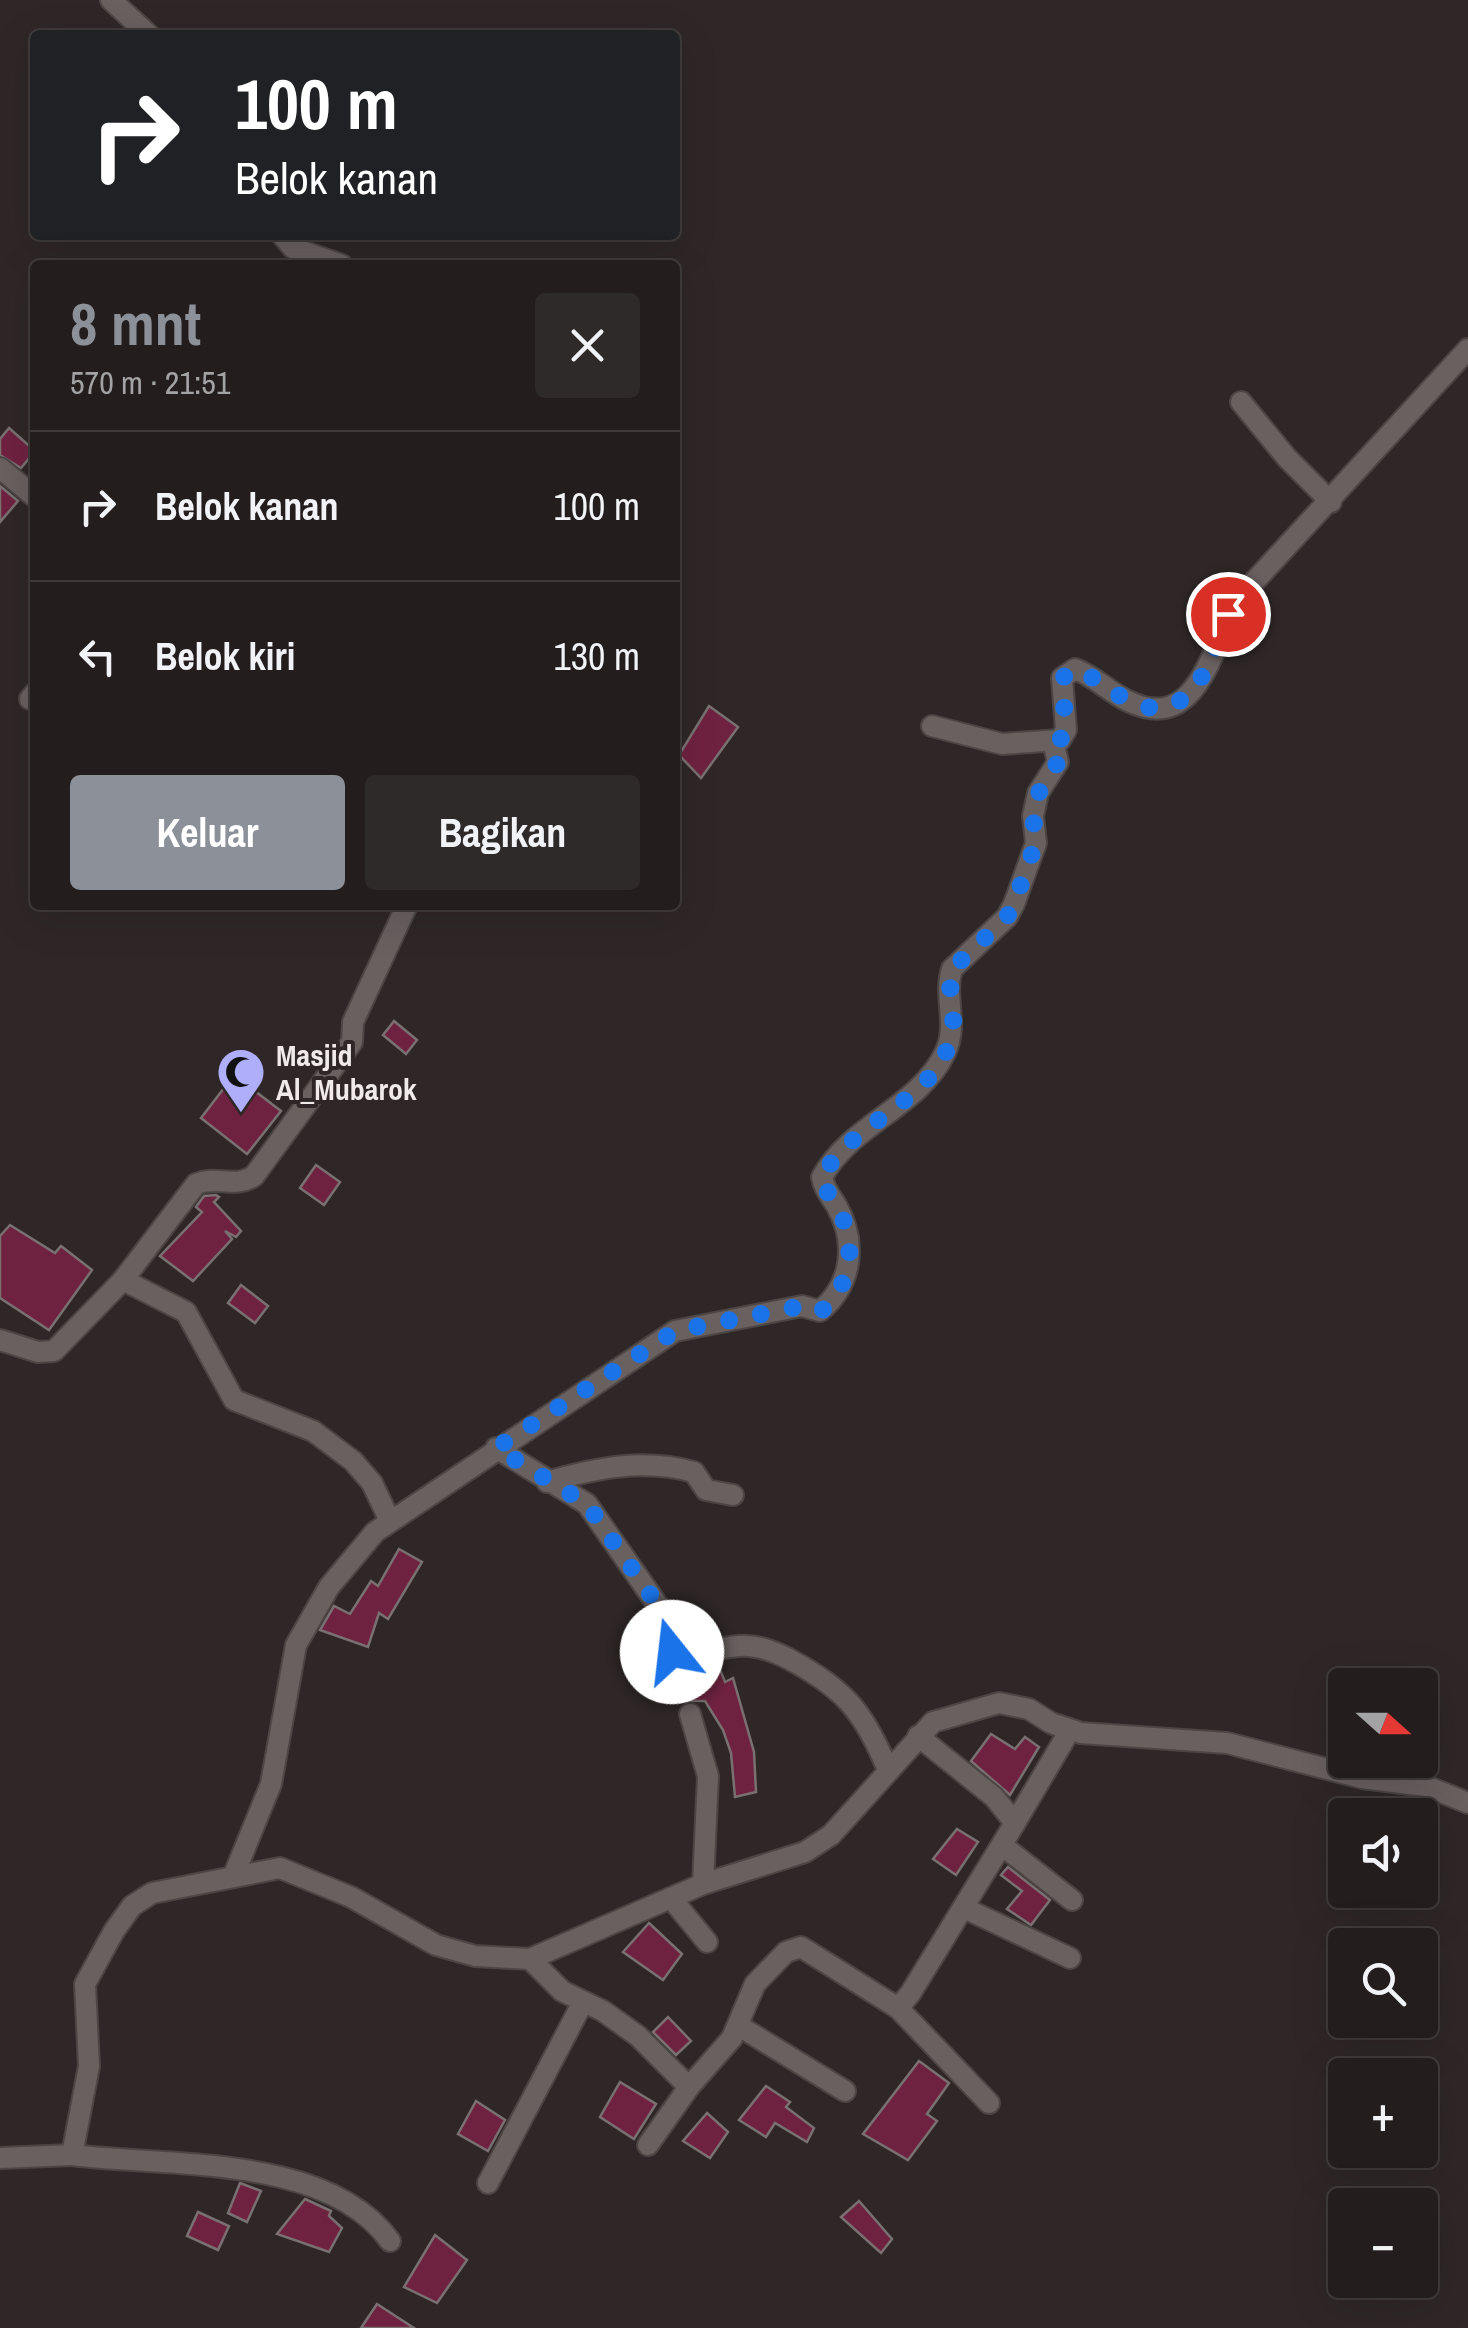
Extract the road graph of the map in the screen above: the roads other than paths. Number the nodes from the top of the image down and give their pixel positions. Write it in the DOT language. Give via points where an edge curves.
graph roads {
  1 [pos="112,0"];
  2 [pos="143,30"];
  3 [pos="286,240"];
  4 [pos="328,260"];
  5 [pos="1468,349"];
  6 [pos="1240,402"];
  7 [pos="0,468"];
  8 [pos="30,493"];
  9 [pos="1331,502"];
  10 [pos="932,726"];
  11 [pos="1053,742"];
  12 [pos="405,910"];
  13 [pos="123,1280"];
  14 [pos="0,1340"];
  15 [pos="496,1448"];
  16 [pos="547,1482"];
  17 [pos="733,1495"];
  18 [pos="390,1521"];
  19 [pos="690,1714"];
  20 [pos="1070,1730"];
  21 [pos="918,1736"];
  22 [pos="888,1770"];
  23 [pos="1468,1803"];
  24 [pos="1015,1822"];
  25 [pos="1003,1846"];
  26 [pos="233,1877"];
  27 [pos="703,1884"];
  28 [pos="671,1898"];
  29 [pos="1072,1900"];
  30 [pos="964,1908"];
  31 [pos="707,1942"];
  32 [pos="1070,1958"];
  33 [pos="530,1959"];
  34 [pos="582,2002"];
  35 [pos="898,2008"];
  36 [pos="740,2026"];
  37 [pos="690,2086"];
  38 [pos="844,2090"];
  39 [pos="989,2103"];
  40 [pos="648,2145"];
  41 [pos="72,2156"];
  42 [pos="0,2158"];
  43 [pos="488,2184"];
  44 [pos="390,2241"];
  1 -- 2 [label="street"];
  3 -- 4 [label="street"];
  5 -- 9 [label="street"];
  6 -- 9 [label="street"];
  7 -- 8 [label="street"];
  9 -- 11 [label="street" via="1240,596 1202,681 1188,696 1168,707 1150,707 1090,675 1067,671 1061,697 1066,730"];
  10 -- 11 [label="street" via="1002,744"];
  11 -- 15 [label="street" via="1058,762 1038,794 1036,842 1014,904 952,969 952,1037 944,1056 904,1103 865,1126 822,1177 849,1239 850,1268 829,1304 820,1312 802,1306 675,1331"];
  12 -- 13 [label="street" via="353,1022 352,1042 273,1155 239,1184 196,1184"];
  13 -- 14 [label="street" via="54,1351"];
  13 -- 18 [label="street" via="186,1312 234,1400 313,1431 353,1460"];
  15 -- 16 [label="street"];
  15 -- 18 [label="street"];
  16 -- 17 [label="street" via="607,1464 666,1467 694,1472 706,1490"];
  16 -- 22 [label="street" via="587,1504 647,1588 659,1607 664,1646 680,1655 758,1646 816,1673 844,1692 865,1720"];
  18 -- 26 [label="street" via="329,1587 296,1645 270,1784"];
  19 -- 27 [label="street" via="708,1776"];
  20 -- 21 [label="street" via="1010,1702 960,1710"];
  20 -- 23 [label="street" via="1227,1744 1362,1778 1426,1786"];
  20 -- 24 [label="street"];
  21 -- 22 [label="street"];
  21 -- 24 [label="street"];
  22 -- 27 [label="street" via="831,1835 805,1852"];
  24 -- 25 [label="street"];
  25 -- 29 [label="street"];
  25 -- 30 [label="street"];
  26 -- 33 [label="street" via="280,1868 351,1897 436,1945 475,1956"];
  26 -- 41 [label="street" via="144,1896 88,1974 89,2066"];
  27 -- 28 [label="street"];
  28 -- 31 [label="street"];
  28 -- 33 [label="street"];
  30 -- 32 [label="street"];
  30 -- 35 [label="street"];
  33 -- 34 [label="street"];
  34 -- 37 [label="street" via="638,2036"];
  34 -- 43 [label="street"];
  35 -- 36 [label="street" via="802,1946 786,1952 755,1984"];
  35 -- 39 [label="street"];
  36 -- 37 [label="street"];
  36 -- 38 [label="street"];
  37 -- 40 [label="street"];
  41 -- 42 [label="street"];
  41 -- 44 [label="street" via="254,2171 362,2210"];
}
